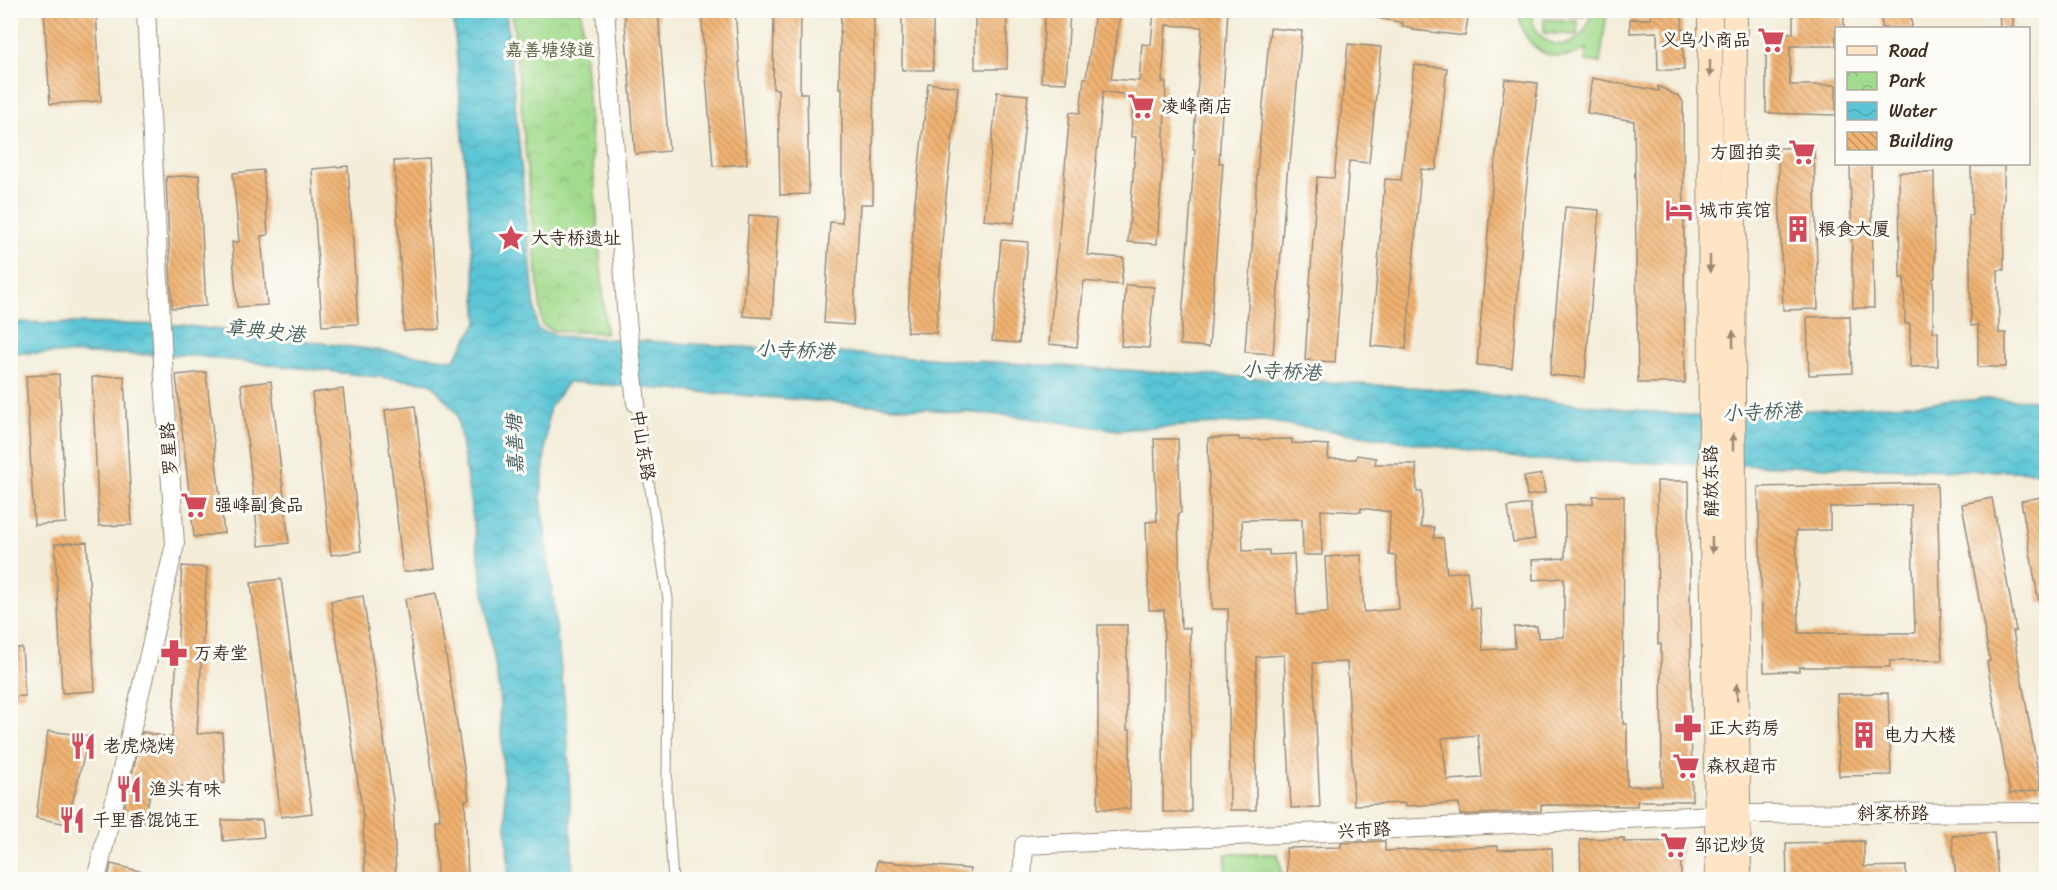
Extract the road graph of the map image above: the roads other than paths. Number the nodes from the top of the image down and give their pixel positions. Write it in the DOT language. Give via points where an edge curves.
graph roads {
  1 [pos="146,10"];
  2 [pos="605,10"];
  3 [pos="1710,10"];
  4 [pos="1735,10"];
  5 [pos="1722,398"];
  6 [pos="636,403"];
  7 [pos="2046,812"];
  8 [pos="1728,814"];
  9 [pos="96,879"];
  10 [pos="673,879"];
  11 [pos="1022,879"];
  12 [pos="1718,879"];
  13 [pos="1739,879"];
  1 -- 9 [label="street, 罗星路" via="175,544"];
  2 -- 6 [label="street, 中山东路"];
  3 -- 5 [label="main road, 解放东路, one-way"];
  5 -- 4 [label="main road, 解放东路, one-way"];
  5 -- 8 [label="main road, 解放东路"];
  6 -- 10 [label="lane, 中山东路" via="668,599 667,794"];
  7 -- 8 [label="street, 斜家桥路"];
  8 -- 11 [label="street, 兴市路" via="1024,845"];
  8 -- 12 [label="main road, 解放东路"];
  8 -- 13 [label="main road, 解放东路"];
}
